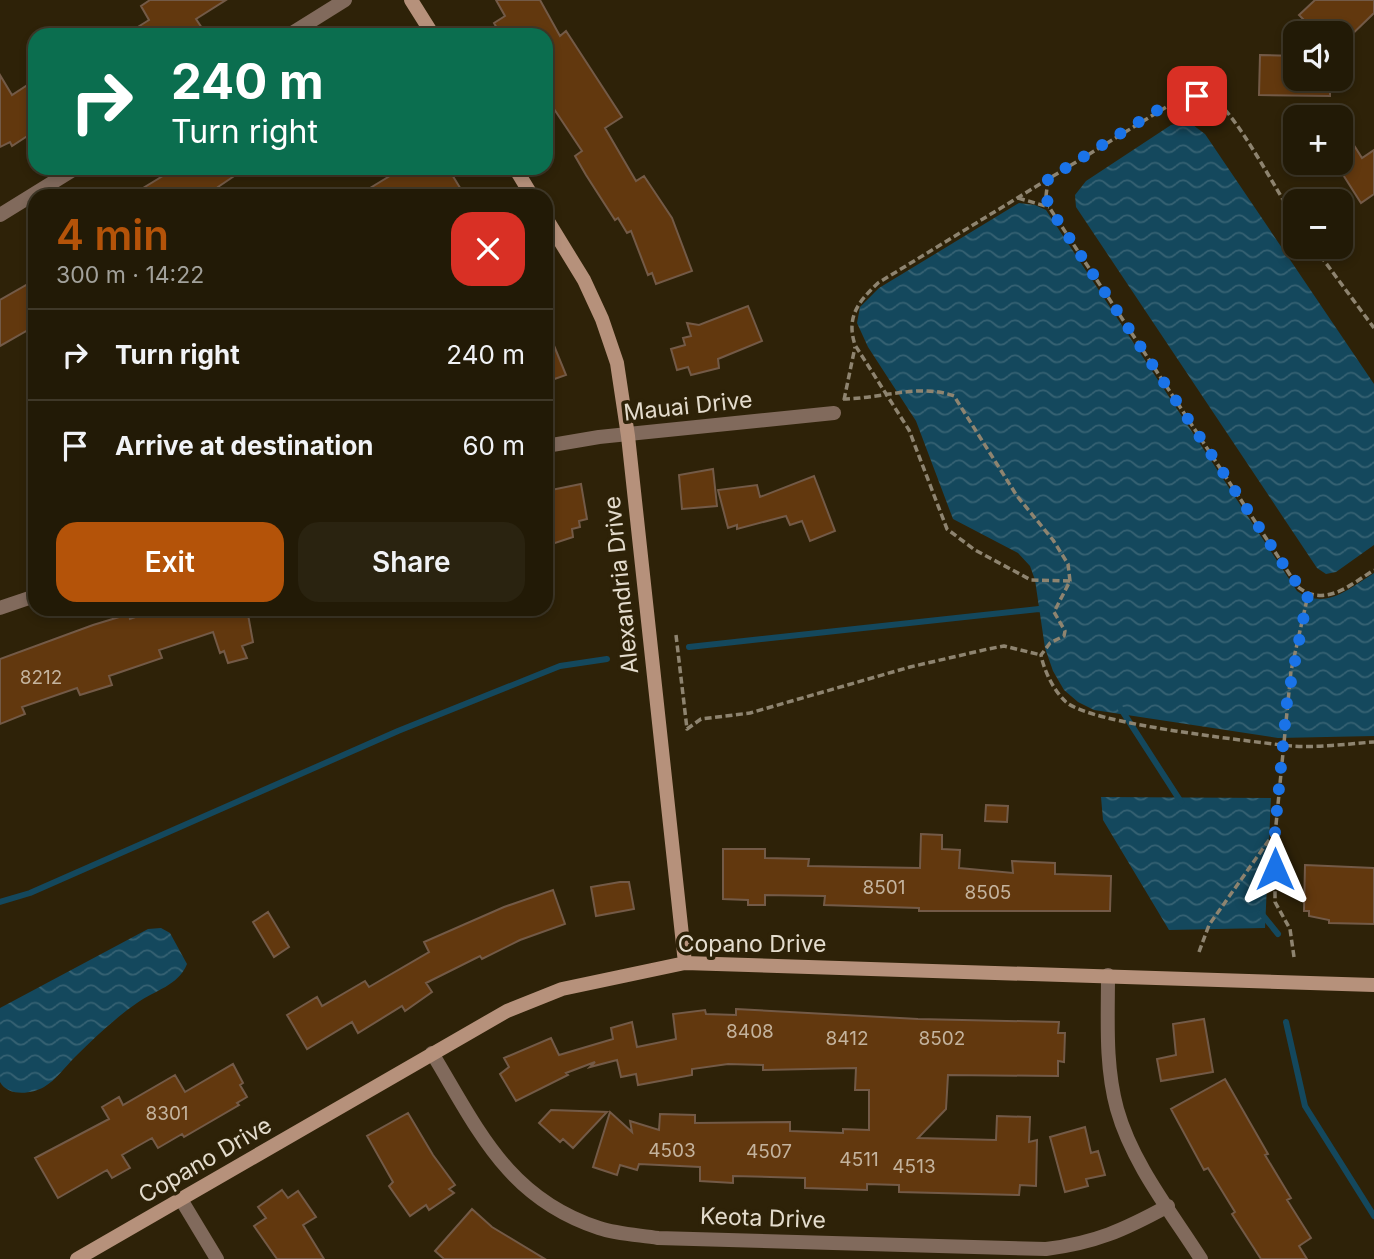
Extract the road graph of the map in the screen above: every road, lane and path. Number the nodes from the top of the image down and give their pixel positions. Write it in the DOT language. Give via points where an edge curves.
graph roads {
  1 [pos="345,0"];
  2 [pos="411,0"];
  3 [pos="300,28"];
  4 [pos="429,28"];
  5 [pos="65,175"];
  6 [pos="1048,179"];
  7 [pos="42,189"];
  8 [pos="28,198"];
  9 [pos="1016,198"];
  10 [pos="1283,200"];
  11 [pos="1049,207"];
  12 [pos="0,215"];
  13 [pos="553,229"];
  14 [pos="1323,259"];
  15 [pos="1374,327"];
  16 [pos="855,345"];
  17 [pos="888,396"];
  18 [pos="837,397"];
  19 [pos="844,400"];
  20 [pos="834,413"];
  21 [pos="628,436"];
  22 [pos="553,445"];
  23 [pos="1374,570"];
  24 [pos="1070,581"];
  25 [pos="1308,595"];
  26 [pos="28,598"];
  27 [pos="0,608"];
  28 [pos="676,635"];
  29 [pos="1041,655"];
  30 [pos="1374,742"];
  31 [pos="1283,746"];
  32 [pos="1275,831"];
  33 [pos="1199,952"];
  34 [pos="1294,957"];
  35 [pos="685,963"];
  36 [pos="1108,975"];
  37 [pos="1374,985"];
  38 [pos="432,1053"];
  39 [pos="182,1201"];
  40 [pos="1168,1206"];
  41 [pos="77,1259"];
  42 [pos="217,1259"];
  43 [pos="1201,1259"];
  1 -- 3 [label="street"];
  2 -- 4 [label="street"];
  5 -- 7 [label="street"];
  6 -- 9 [label="path"];
  6 -- 10 [label="path" via="1164,106 1197,96 1212,99 1229,113"];
  6 -- 11 [label="path"];
  8 -- 12 [label="street"];
  9 -- 11 [label="path"];
  9 -- 16 [label="path" via="859,300 852,315"];
  11 -- 25 [label="path" via="1291,576"];
  13 -- 21 [label="street, Alexandria Drive" via="602,319 617,363"];
  14 -- 15 [label="path"];
  16 -- 17 [label="path"];
  16 -- 19 [label="path"];
  17 -- 19 [label="path"];
  17 -- 24 [label="path" via="914,442 947,529 1031,580"];
  17 -- 24 [label="path" via="918,391 954,396 1017,496 1053,540 1068,564"];
  18 -- 19 [label="path"];
  20 -- 21 [label="street, Mauai Drive"];
  21 -- 22 [label="street, Mauai Drive"];
  21 -- 35 [label="street, Alexandria Drive"];
  23 -- 25 [label="path" via="1329,596"];
  24 -- 29 [label="path" via="1054,612 1064,636 1050,643"];
  25 -- 31 [label="path"];
  26 -- 27 [label="street"];
  28 -- 29 [label="path" via="687,729 701,719 750,713 988,649 1004,646"];
  29 -- 31 [label="path" via="1066,702 1081,710 1128,723"];
  30 -- 31 [label="path"];
  31 -- 32 [label="path"];
  32 -- 33 [label="path" via="1209,925"];
  32 -- 34 [label="path" via="1275,902 1290,929"];
  35 -- 36 [label="street, Copano Drive"];
  35 -- 38 [label="street, Copano Drive" via="562,989 506,1011"];
  36 -- 37 [label="street, Copano Drive"];
  36 -- 40 [label="street" via="1108,1062 1117,1110 1135,1152"];
  38 -- 39 [label="street, Copano Drive"];
  38 -- 40 [label="street, Keota Drive" via="494,1157 527,1189 564,1214 601,1229 658,1238 1046,1249 1084,1245 1124,1231"];
  39 -- 41 [label="street, Copano Drive"];
  39 -- 42 [label="street"];
  40 -- 43 [label="street"];
}
